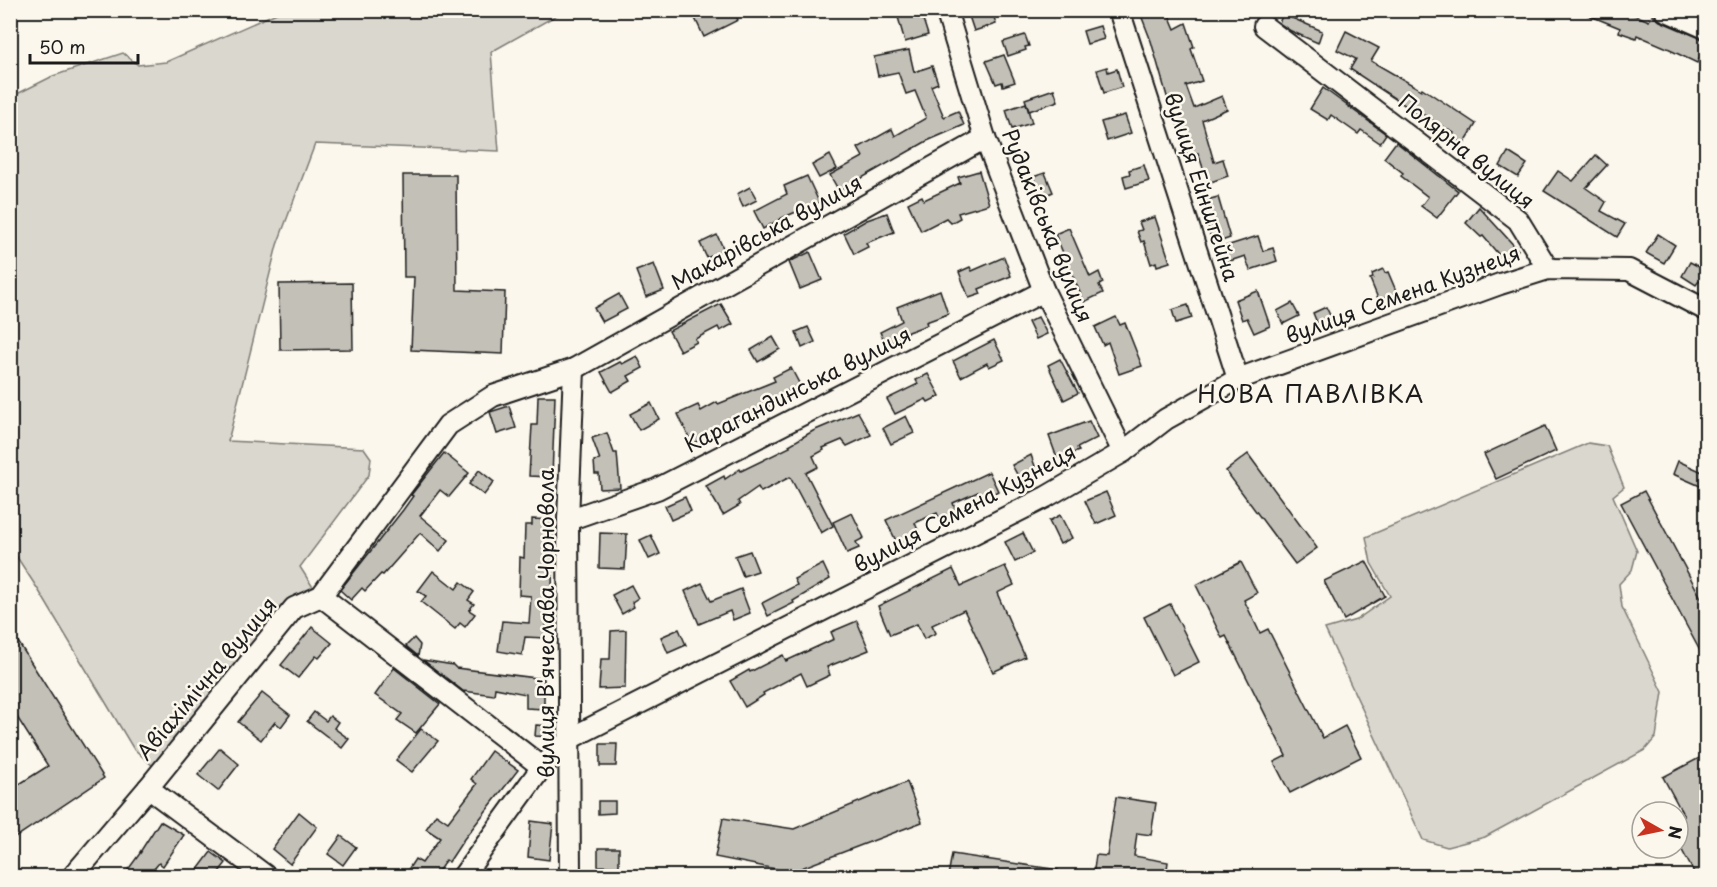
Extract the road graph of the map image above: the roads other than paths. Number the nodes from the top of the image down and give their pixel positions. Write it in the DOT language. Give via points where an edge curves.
graph roads {
  1 [pos="946,10"];
  2 [pos="1119,10"];
  3 [pos="1665,10"];
  4 [pos="1264,26"];
  5 [pos="1707,28"];
  6 [pos="985,138"];
  7 [pos="1548,269"];
  8 [pos="1044,291"];
  9 [pos="1707,310"];
  10 [pos="574,369"];
  11 [pos="1238,379"];
  12 [pos="1123,452"];
  13 [pos="568,520"];
  14 [pos="325,591"];
  15 [pos="571,738"];
  16 [pos="542,767"];
  17 [pos="148,788"];
  18 [pos="73,876"];
  19 [pos="266,876"];
  20 [pos="463,876"];
  21 [pos="570,876"];
  1 -- 6 [label="street, Рудаківська вулиця"];
  2 -- 11 [label="street, вулиця Ейнштейна"];
  3 -- 5 [label="street"];
  4 -- 7 [label="street, Полярна вулиця" via="1518,220"];
  6 -- 8 [label="street, Рудаківська вулиця"];
  6 -- 10 [label="street, Макарівська вулиця"];
  7 -- 9 [label="street" via="1629,270"];
  7 -- 11 [label="street, вулиця Семена Кузнеця"];
  8 -- 12 [label="street, Рудаківська вулиця"];
  8 -- 13 [label="street, Карагандинська вулиця" via="657,489"];
  10 -- 13 [label="street, вулиця В'ячеслава Чорновола"];
  10 -- 14 [label="street, Авіахімічна вулиця" via="493,396 448,425"];
  11 -- 12 [label="street, вулиця Семена Кузнеця" via="1166,419"];
  12 -- 15 [label="street, вулиця Семена Кузнеця" via="1046,497"];
  13 -- 15 [label="street, вулиця В'ячеслава Чорновола"];
  14 -- 16 [label="street"];
  14 -- 17 [label="street, Авіахімічна вулиця" via="294,608"];
  15 -- 16 [label="street, вулиця Семена Кузнеця"];
  15 -- 21 [label="street, вулиця В'ячеслава Чорновола"];
  16 -- 20 [label="street, вулиця Семена Кузнеця"];
  17 -- 18 [label="street, Авіахімічна вулиця"];
  17 -- 19 [label="street"];
}
